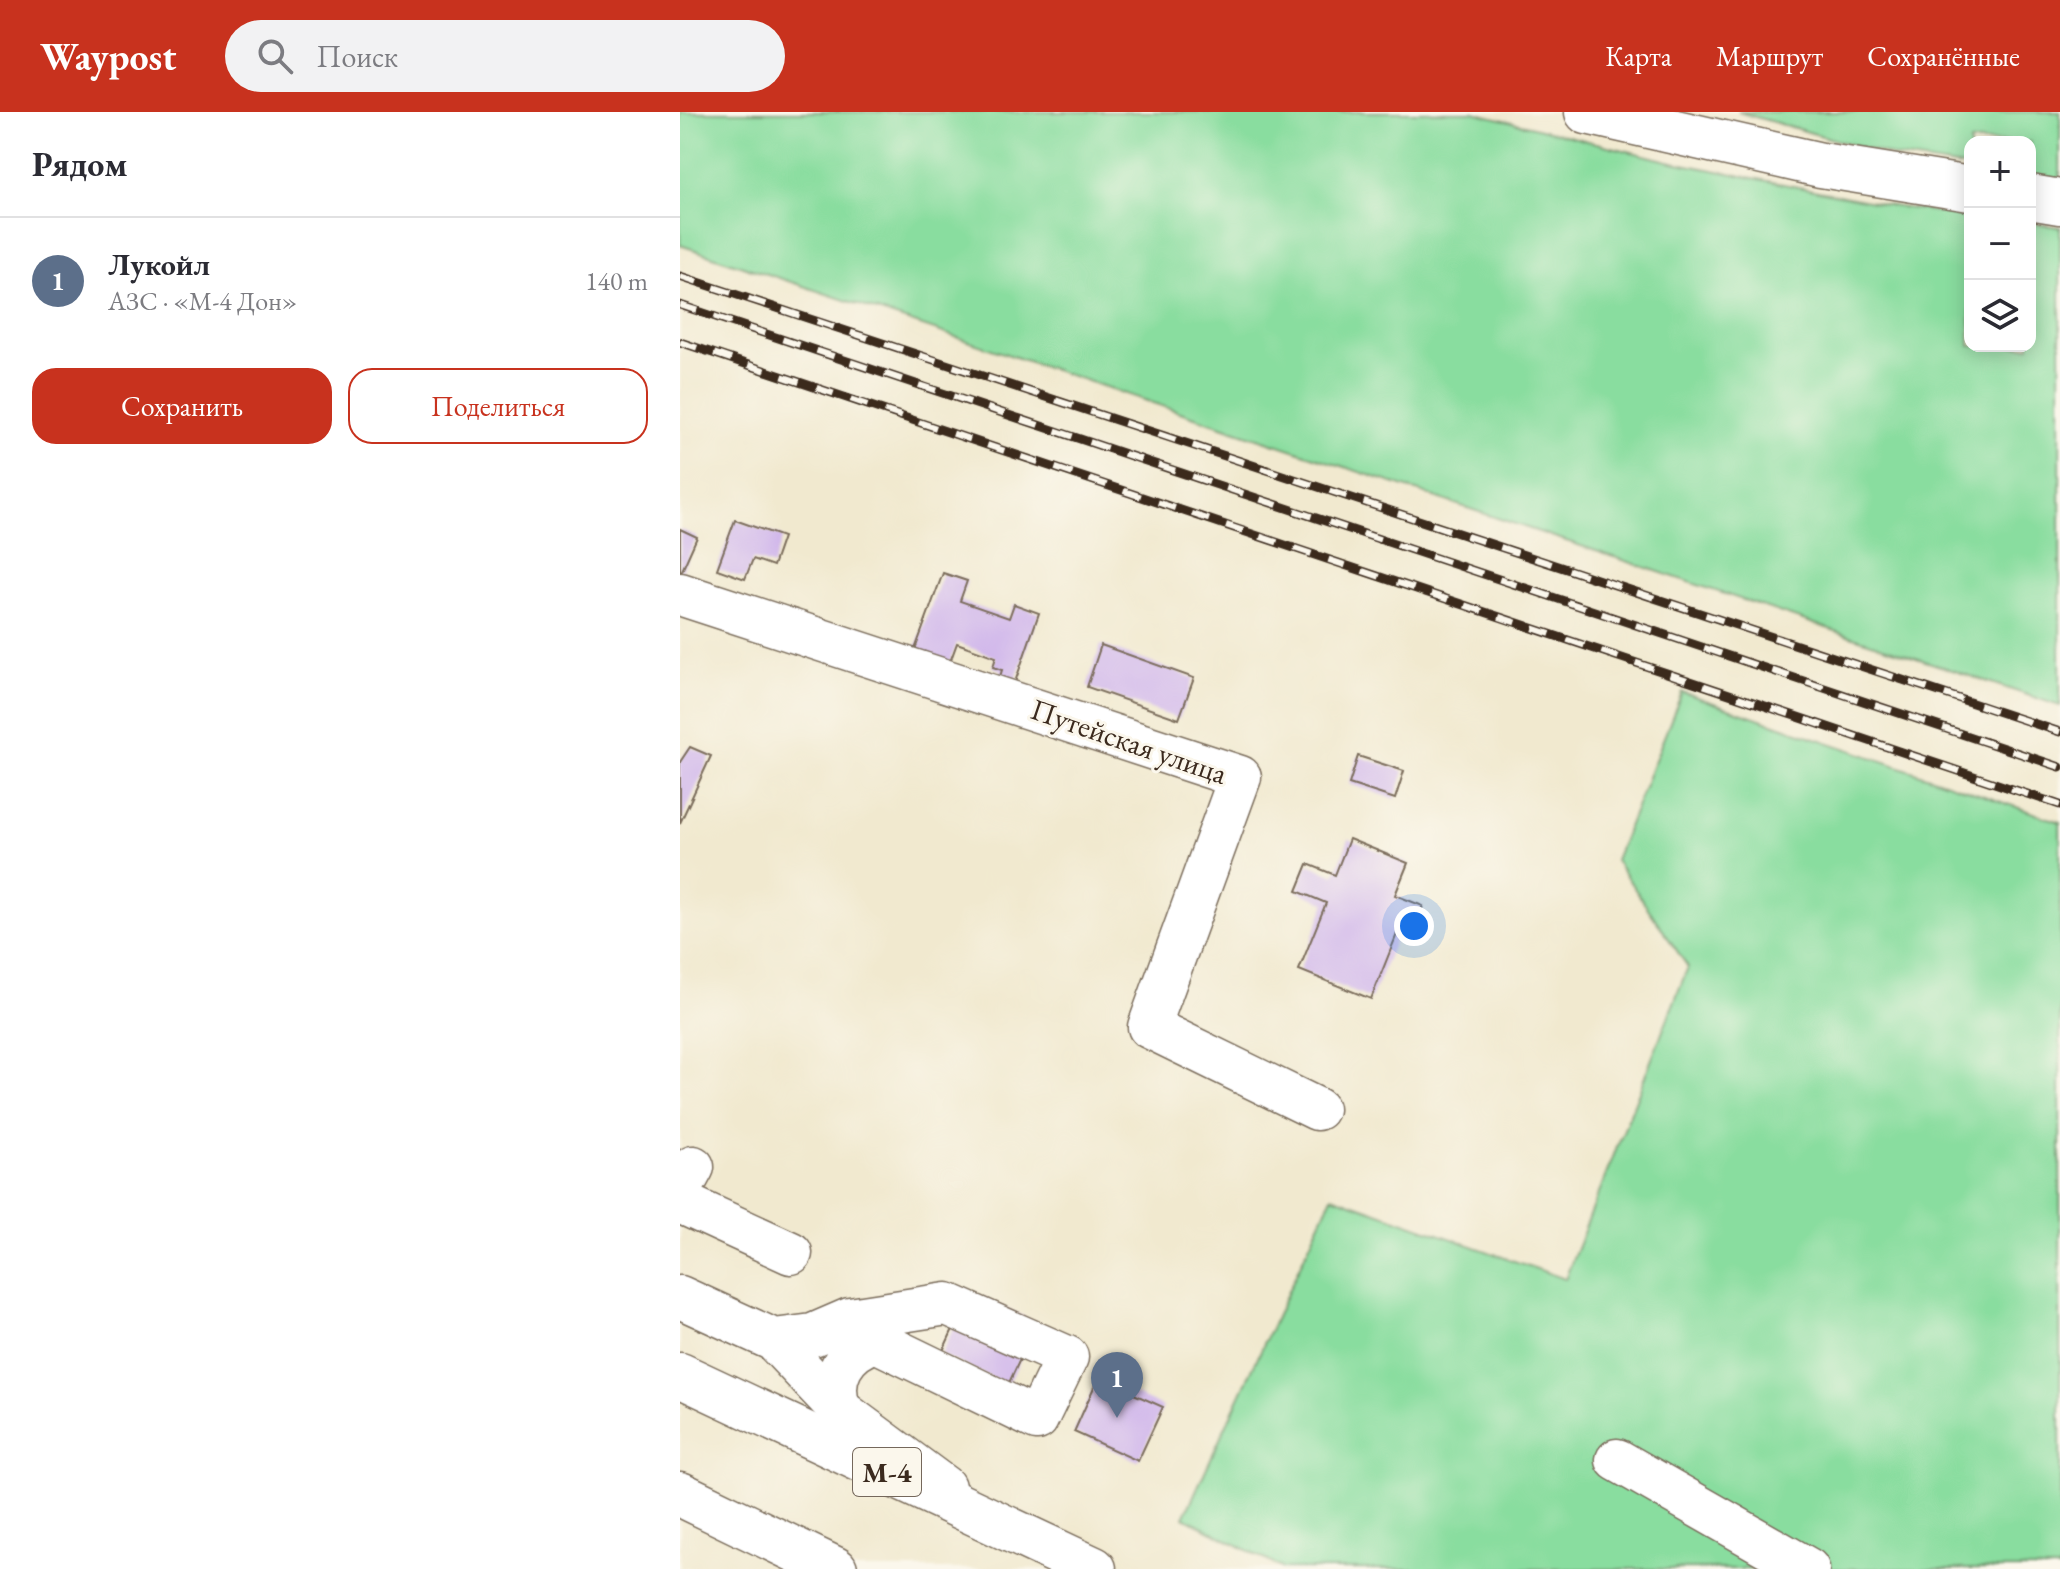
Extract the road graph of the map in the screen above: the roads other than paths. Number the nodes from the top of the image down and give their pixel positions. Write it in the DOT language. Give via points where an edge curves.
graph roads {
  1 [pos="1587,112"];
  2 [pos="1695,112"];
  3 [pos="1821,165"];
  4 [pos="1964,188"];
  5 [pos="2036,198"];
  6 [pos="2060,202"];
  7 [pos="680,594"];
  8 [pos="1317,1109"];
  9 [pos="684,1187"];
  10 [pos="791,1253"];
  11 [pos="680,1297"];
  12 [pos="774,1340"];
  13 [pos="680,1375"];
  14 [pos="840,1410"];
  15 [pos="1617,1460"];
  16 [pos="680,1494"];
  17 [pos="983,1517"];
  18 [pos="835,1569"];
  19 [pos="1094,1569"];
  20 [pos="1808,1569"];
  1 -- 3 [label="main road"];
  2 -- 3 [label="main road"];
  3 -- 4 [label="main road"];
  5 -- 6 [label="main road"];
  7 -- 8 [label="street, Путейская улица" via="1240,777 1149,1027"];
  9 -- 10 [label="street"];
  11 -- 12 [label="street"];
  12 -- 14 [label="street"];
  12 -- 14 [label="street" via="813,1335 850,1319 947,1304 1067,1357 1037,1419 876,1341 858,1347 844,1360 834,1395"];
  13 -- 17 [label="main road, М-4"];
  14 -- 17 [label="street"];
  15 -- 20 [label="street"];
  16 -- 18 [label="main road"];
  17 -- 19 [label="main road, М-4"];
}
